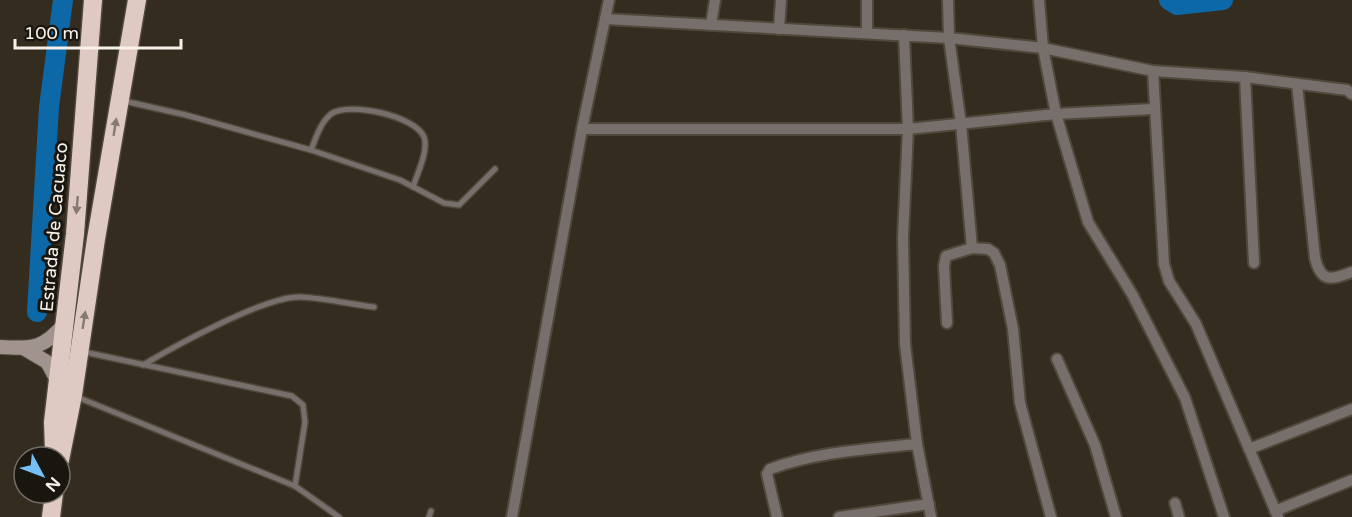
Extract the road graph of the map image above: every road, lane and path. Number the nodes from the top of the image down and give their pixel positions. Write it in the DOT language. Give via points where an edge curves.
graph roads {
  1 [pos="93,0"];
  2 [pos="137,0"];
  3 [pos="609,0"];
  4 [pos="715,0"];
  5 [pos="781,0"];
  6 [pos="867,0"];
  7 [pos="948,0"];
  8 [pos="1039,0"];
  9 [pos="605,19"];
  10 [pos="711,25"];
  11 [pos="779,29"];
  12 [pos="867,33"];
  13 [pos="904,35"];
  14 [pos="949,38"];
  15 [pos="1043,48"];
  16 [pos="1153,71"];
  17 [pos="1245,77"];
  18 [pos="1298,84"];
  19 [pos="1352,94"];
  20 [pos="120,100"];
  21 [pos="1153,109"];
  22 [pos="1056,114"];
  23 [pos="961,123"];
  24 [pos="582,129"];
  25 [pos="908,129"];
  26 [pos="311,150"];
  27 [pos="495,169"];
  28 [pos="413,187"];
  29 [pos="972,248"];
  30 [pos="1254,263"];
  31 [pos="1352,272"];
  32 [pos="374,307"];
  33 [pos="66,322"];
  34 [pos="947,323"];
  35 [pos="0,347"];
  36 [pos="25,349"];
  37 [pos="79,351"];
  38 [pos="1057,359"];
  39 [pos="143,365"];
  40 [pos="58,383"];
  41 [pos="73,395"];
  42 [pos="1352,409"];
  43 [pos="917,444"];
  44 [pos="54,445"];
  45 [pos="63,445"];
  46 [pos="1249,449"];
  47 [pos="1352,480"];
  48 [pos="296,486"];
  49 [pos="1175,503"];
  50 [pos="929,504"];
  51 [pos="1276,514"];
  52 [pos="339,517"];
  53 [pos="512,517"];
  54 [pos="777,517"];
  55 [pos="839,517"];
  56 [pos="931,517"];
  57 [pos="1051,517"];
  58 [pos="1116,517"];
  59 [pos="1179,517"];
  60 [pos="1224,517"];
  1 -- 33 [label="highway, Estrada de Cacuaco, one-way"];
  2 -- 20 [label="highway"];
  3 -- 9 [label="street"];
  4 -- 10 [label="street"];
  5 -- 11 [label="street"];
  6 -- 12 [label="street"];
  7 -- 14 [label="street"];
  8 -- 15 [label="street"];
  9 -- 10 [label="street"];
  9 -- 24 [label="street"];
  10 -- 11 [label="street"];
  11 -- 12 [label="street"];
  12 -- 13 [label="street"];
  13 -- 14 [label="street"];
  13 -- 25 [label="street"];
  14 -- 15 [label="street"];
  14 -- 23 [label="street"];
  15 -- 16 [label="street"];
  15 -- 22 [label="street"];
  16 -- 17 [label="street"];
  16 -- 21 [label="street"];
  17 -- 18 [label="street"];
  17 -- 30 [label="street"];
  18 -- 19 [label="street" via="1347,90"];
  18 -- 31 [label="street" via="1318,272 1327,278"];
  20 -- 26 [label="lane"];
  37 -- 20 [label="highway, one-way"];
  21 -- 22 [label="street"];
  21 -- 46 [label="street" via="1166,272 1196,324"];
  22 -- 23 [label="street"];
  22 -- 60 [label="street" via="1088,222 1132,294 1185,399"];
  23 -- 25 [label="street"];
  23 -- 29 [label="street"];
  24 -- 25 [label="street"];
  24 -- 53 [label="street"];
  25 -- 43 [label="street" via="903,237 905,344"];
  26 -- 28 [label="lane"];
  26 -- 28 [label="lane" via="322,124 332,113 346,109 409,121 421,132 426,144"];
  27 -- 28 [label="lane" via="459,205 444,203"];
  29 -- 34 [label="street" via="946,256"];
  29 -- 57 [label="street" via="988,249 1000,265 1013,329 1020,403"];
  32 -- 39 [label="lane" via="299,297 279,300 185,340"];
  33 -- 36 [label="street" via="46,343"];
  33 -- 40 [label="highway, Estrada de Cacuaco"];
  35 -- 36 [label="street"];
  36 -- 40 [label="street" via="47,362"];
  37 -- 39 [label="lane"];
  37 -- 41 [label="highway"];
  38 -- 58 [label="street" via="1095,445"];
  39 -- 48 [label="lane" via="292,396 303,405 305,422"];
  40 -- 44 [label="highway, Estrada de Cacuaco"];
  41 -- 45 [label="highway"];
  41 -- 48 [label="lane"];
  42 -- 46 [label="street"];
  43 -- 50 [label="street"];
  43 -- 54 [label="street" via="860,449 770,469 768,481"];
  46 -- 51 [label="street"];
  47 -- 51 [label="street"];
  48 -- 52 [label="lane"];
  49 -- 59 [label="street"];
  50 -- 55 [label="street"];
  50 -- 56 [label="street"];
}
